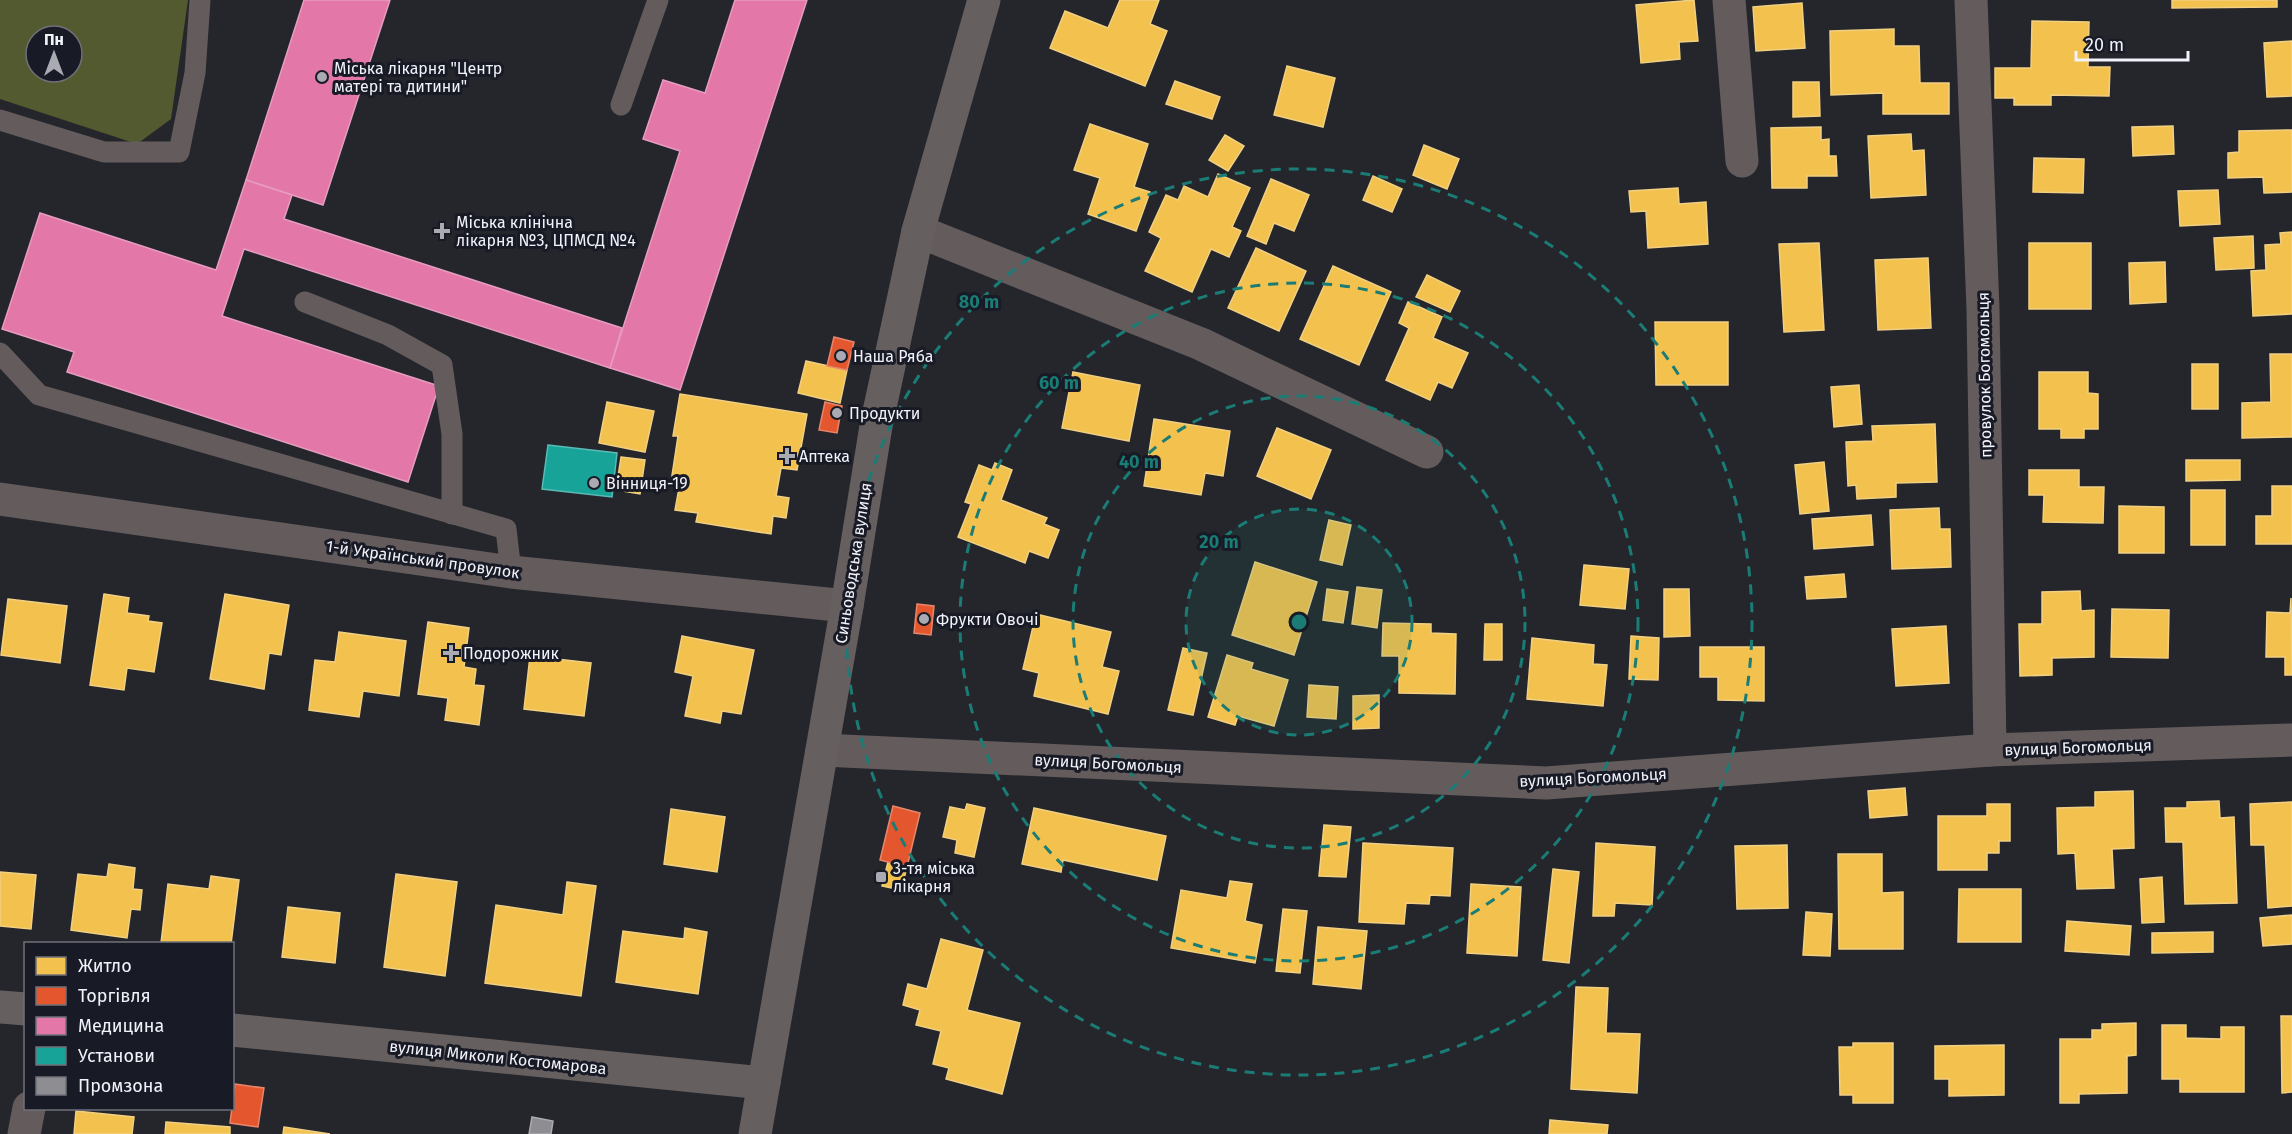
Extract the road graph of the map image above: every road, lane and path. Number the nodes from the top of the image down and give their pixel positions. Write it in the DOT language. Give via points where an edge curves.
graph roads {
  1 [pos="200,0"];
  2 [pos="658,0"];
  3 [pos="984,0"];
  4 [pos="1729,0"];
  5 [pos="1971,0"];
  6 [pos="621,105"];
  7 [pos="0,120"];
  8 [pos="1742,161"];
  9 [pos="918,231"];
  10 [pos="305,302"];
  11 [pos="0,353"];
  12 [pos="1427,452"];
  13 [pos="0,499"];
  14 [pos="452,514"];
  15 [pos="511,572"];
  16 [pos="847,606"];
  17 [pos="2292,740"];
  18 [pos="822,750"];
  19 [pos="1990,750"];
  20 [pos="0,1007"];
  21 [pos="24,1009"];
  22 [pos="234,1030"];
  23 [pos="764,1083"];
  24 [pos="29,1110"];
  25 [pos="24,1134"];
  26 [pos="755,1134"];
  1 -- 7 [label="lane" via="195,73 179,152 104,152"];
  2 -- 6 [label="lane"];
  3 -- 9 [label="street, Синьоводська вулиця"];
  4 -- 8 [label="street"];
  5 -- 19 [label="street, провулок Богомольця" via="1983,309"];
  9 -- 12 [label="street" via="1201,344"];
  9 -- 16 [label="street, Синьоводська вулиця" via="876,426"];
  10 -- 14 [label="lane" via="388,335 442,365 452,434"];
  11 -- 14 [label="lane" via="39,395"];
  13 -- 15 [label="street, 1-й Український провулок"];
  14 -- 15 [label="lane" via="506,529"];
  15 -- 16 [label="street, 1-й Український провулок"];
  16 -- 18 [label="street, Синьоводська вулиця"];
  17 -- 19 [label="street, вулиця Богомольця"];
  18 -- 19 [label="street, вулиця Богомольця" via="1546,783"];
  18 -- 23 [label="street, Синьоводська вулиця"];
  20 -- 21 [label="street"];
  22 -- 23 [label="street, вулиця Миколи Костомарова"];
  23 -- 26 [label="street, Синьоводська вулиця"];
  24 -- 25 [label="street"];
}
